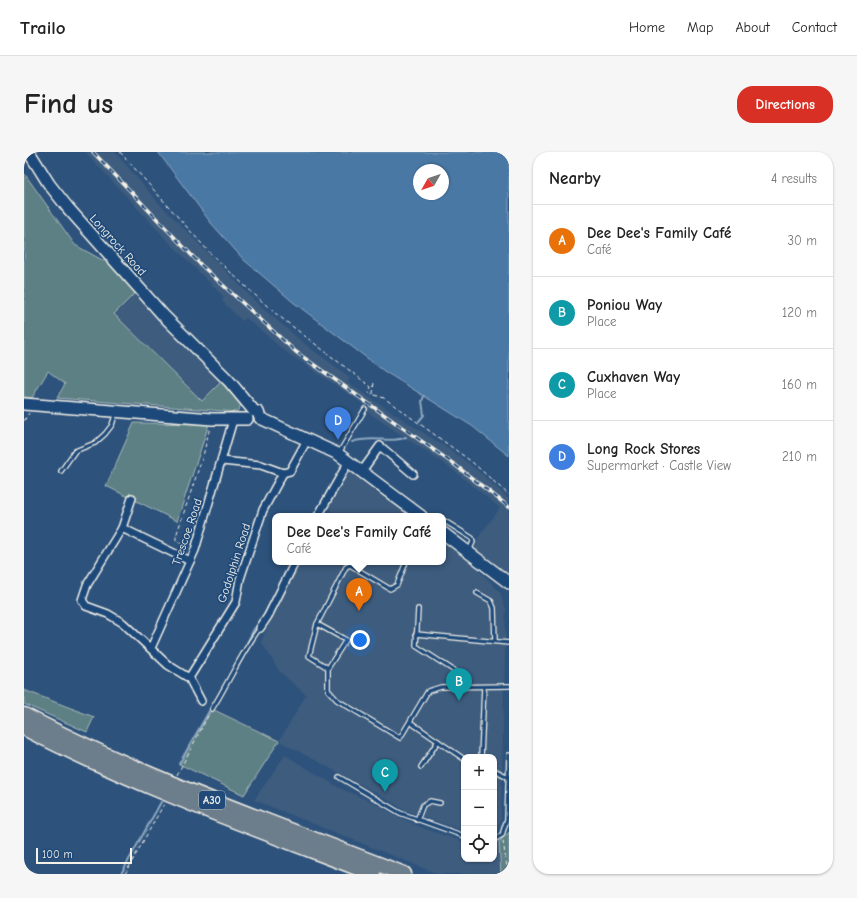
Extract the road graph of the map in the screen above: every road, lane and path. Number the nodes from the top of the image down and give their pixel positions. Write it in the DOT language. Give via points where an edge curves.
graph roads {
  1 [pos="29,152"];
  2 [pos="120,152"];
  3 [pos="374,381"];
  4 [pos="372,394"];
  5 [pos="24,404"];
  6 [pos="366,409"];
  7 [pos="116,411"];
  8 [pos="253,416"];
  9 [pos="212,419"];
  10 [pos="233,420"];
  11 [pos="307,440"];
  12 [pos="338,454"];
  13 [pos="222,461"];
  14 [pos="349,461"];
  15 [pos="61,471"];
  16 [pos="362,471"];
  17 [pos="283,473"];
  18 [pos="413,474"];
  19 [pos="509,495"];
  20 [pos="132,498"];
  21 [pos="320,513"];
  22 [pos="417,513"];
  23 [pos="446,522"];
  24 [pos="122,528"];
  25 [pos="446,535"];
  26 [pos="194,550"];
  27 [pos="468,552"];
  28 [pos="190,561"];
  29 [pos="294,565"];
  30 [pos="350,565"];
  31 [pos="350,565"];
  32 [pos="405,565"];
  33 [pos="509,583"];
  34 [pos="477,593"];
  35 [pos="418,609"];
  36 [pos="317,624"];
  37 [pos="260,628"];
  38 [pos="416,634"];
  39 [pos="495,641"];
  40 [pos="509,643"];
  41 [pos="151,648"];
  42 [pos="328,668"];
  43 [pos="189,678"];
  44 [pos="509,686"];
  45 [pos="465,687"];
  46 [pos="484,687"];
  47 [pos="201,701"];
  48 [pos="212,708"];
  49 [pos="24,715"];
  50 [pos="410,722"];
  51 [pos="24,728"];
  52 [pos="438,741"];
  53 [pos="481,754"];
  54 [pos="509,755"];
  55 [pos="461,757"];
  56 [pos="421,767"];
  57 [pos="497,772"];
  58 [pos="339,777"];
  59 [pos="508,777"];
  60 [pos="172,784"];
  61 [pos="165,801"];
  62 [pos="440,802"];
  63 [pos="508,819"];
  64 [pos="417,820"];
  65 [pos="461,835"];
  66 [pos="497,838"];
  67 [pos="504,844"];
  68 [pos="125,874"];
  69 [pos="374,874"];
  70 [pos="404,874"];
  71 [pos="508,874"];
  1 -- 8 [label="street, Longrock Road" via="68,208 196,348 229,380"];
  2 -- 4 [label="path" via="210,253 275,313 371,387 369,393"];
  3 -- 4 [label="path"];
  4 -- 19 [label="path" via="384,398 472,462"];
  5 -- 7 [label="street"];
  6 -- 12 [label="lane"];
  7 -- 9 [label="street"];
  7 -- 15 [label="lane" via="112,425 105,434 95,443 75,451"];
  8 -- 10 [label="street"];
  8 -- 11 [label="street"];
  9 -- 10 [label="street"];
  9 -- 26 [label="path" via="203,456 176,536 176,541"];
  10 -- 13 [label="street, Trescoe Road"];
  11 -- 12 [label="street"];
  11 -- 17 [label="street, Godolphin Road" via="290,472"];
  12 -- 14 [label="street"];
  13 -- 17 [label="street" via="261,465"];
  13 -- 26 [label="street, Trescoe Road"];
  14 -- 16 [label="street"];
  14 -- 21 [label="street"];
  16 -- 18 [label="street" via="380,446"];
  16 -- 22 [label="street"];
  17 -- 43 [label="street, Godolphin Road" via="263,510 240,578 236,602"];
  20 -- 24 [label="street"];
  23 -- 27 [label="lane" via="472,538 473,542"];
  24 -- 28 [label="street"];
  24 -- 41 [label="street" via="87,585 82,600 86,606 123,623"];
  25 -- 27 [label="street"];
  26 -- 28 [label="street, Trescoe Road"];
  27 -- 33 [label="street"];
  28 -- 41 [label="street, Trescoe Road"];
  29 -- 37 [label="street"];
  30 -- 36 [label="lane" via="346,567"];
  31 -- 32 [label="lane" via="390,589 397,585"];
  34 -- 39 [label="lane" via="491,601 494,608"];
  35 -- 38 [label="lane"];
  36 -- 42 [label="lane" via="308,656"];
  36 -- 42 [label="lane" via="346,640"];
  37 -- 48 [label="lane"];
  38 -- 39 [label="lane"];
  38 -- 45 [label="lane" via="416,646 464,677"];
  39 -- 40 [label="lane"];
  41 -- 43 [label="street" via="168,665"];
  42 -- 50 [label="lane" via="328,690 337,700 400,738"];
  43 -- 47 [label="street"];
  44 -- 46 [label="lane"];
  45 -- 46 [label="lane"];
  45 -- 50 [label="lane" via="441,687 428,691"];
  46 -- 53 [label="lane"];
  48 -- 60 [label="path"];
  49 -- 60 [label="highway, A30"];
  50 -- 52 [label="lane"];
  51 -- 69 [label="highway, A30" via="124,776 186,802"];
  52 -- 55 [label="lane"];
  52 -- 56 [label="lane"];
  54 -- 59 [label="lane"];
  57 -- 59 [label="lane"];
  58 -- 64 [label="lane"];
  59 -- 63 [label="lane"];
  60 -- 70 [label="highway, A30"];
  61 -- 68 [label="path"];
  62 -- 64 [label="lane" via="430,801 423,805"];
  63 -- 66 [label="lane" via="502,835"];
  64 -- 65 [label="lane"];
  67 -- 71 [label="path"];
}
